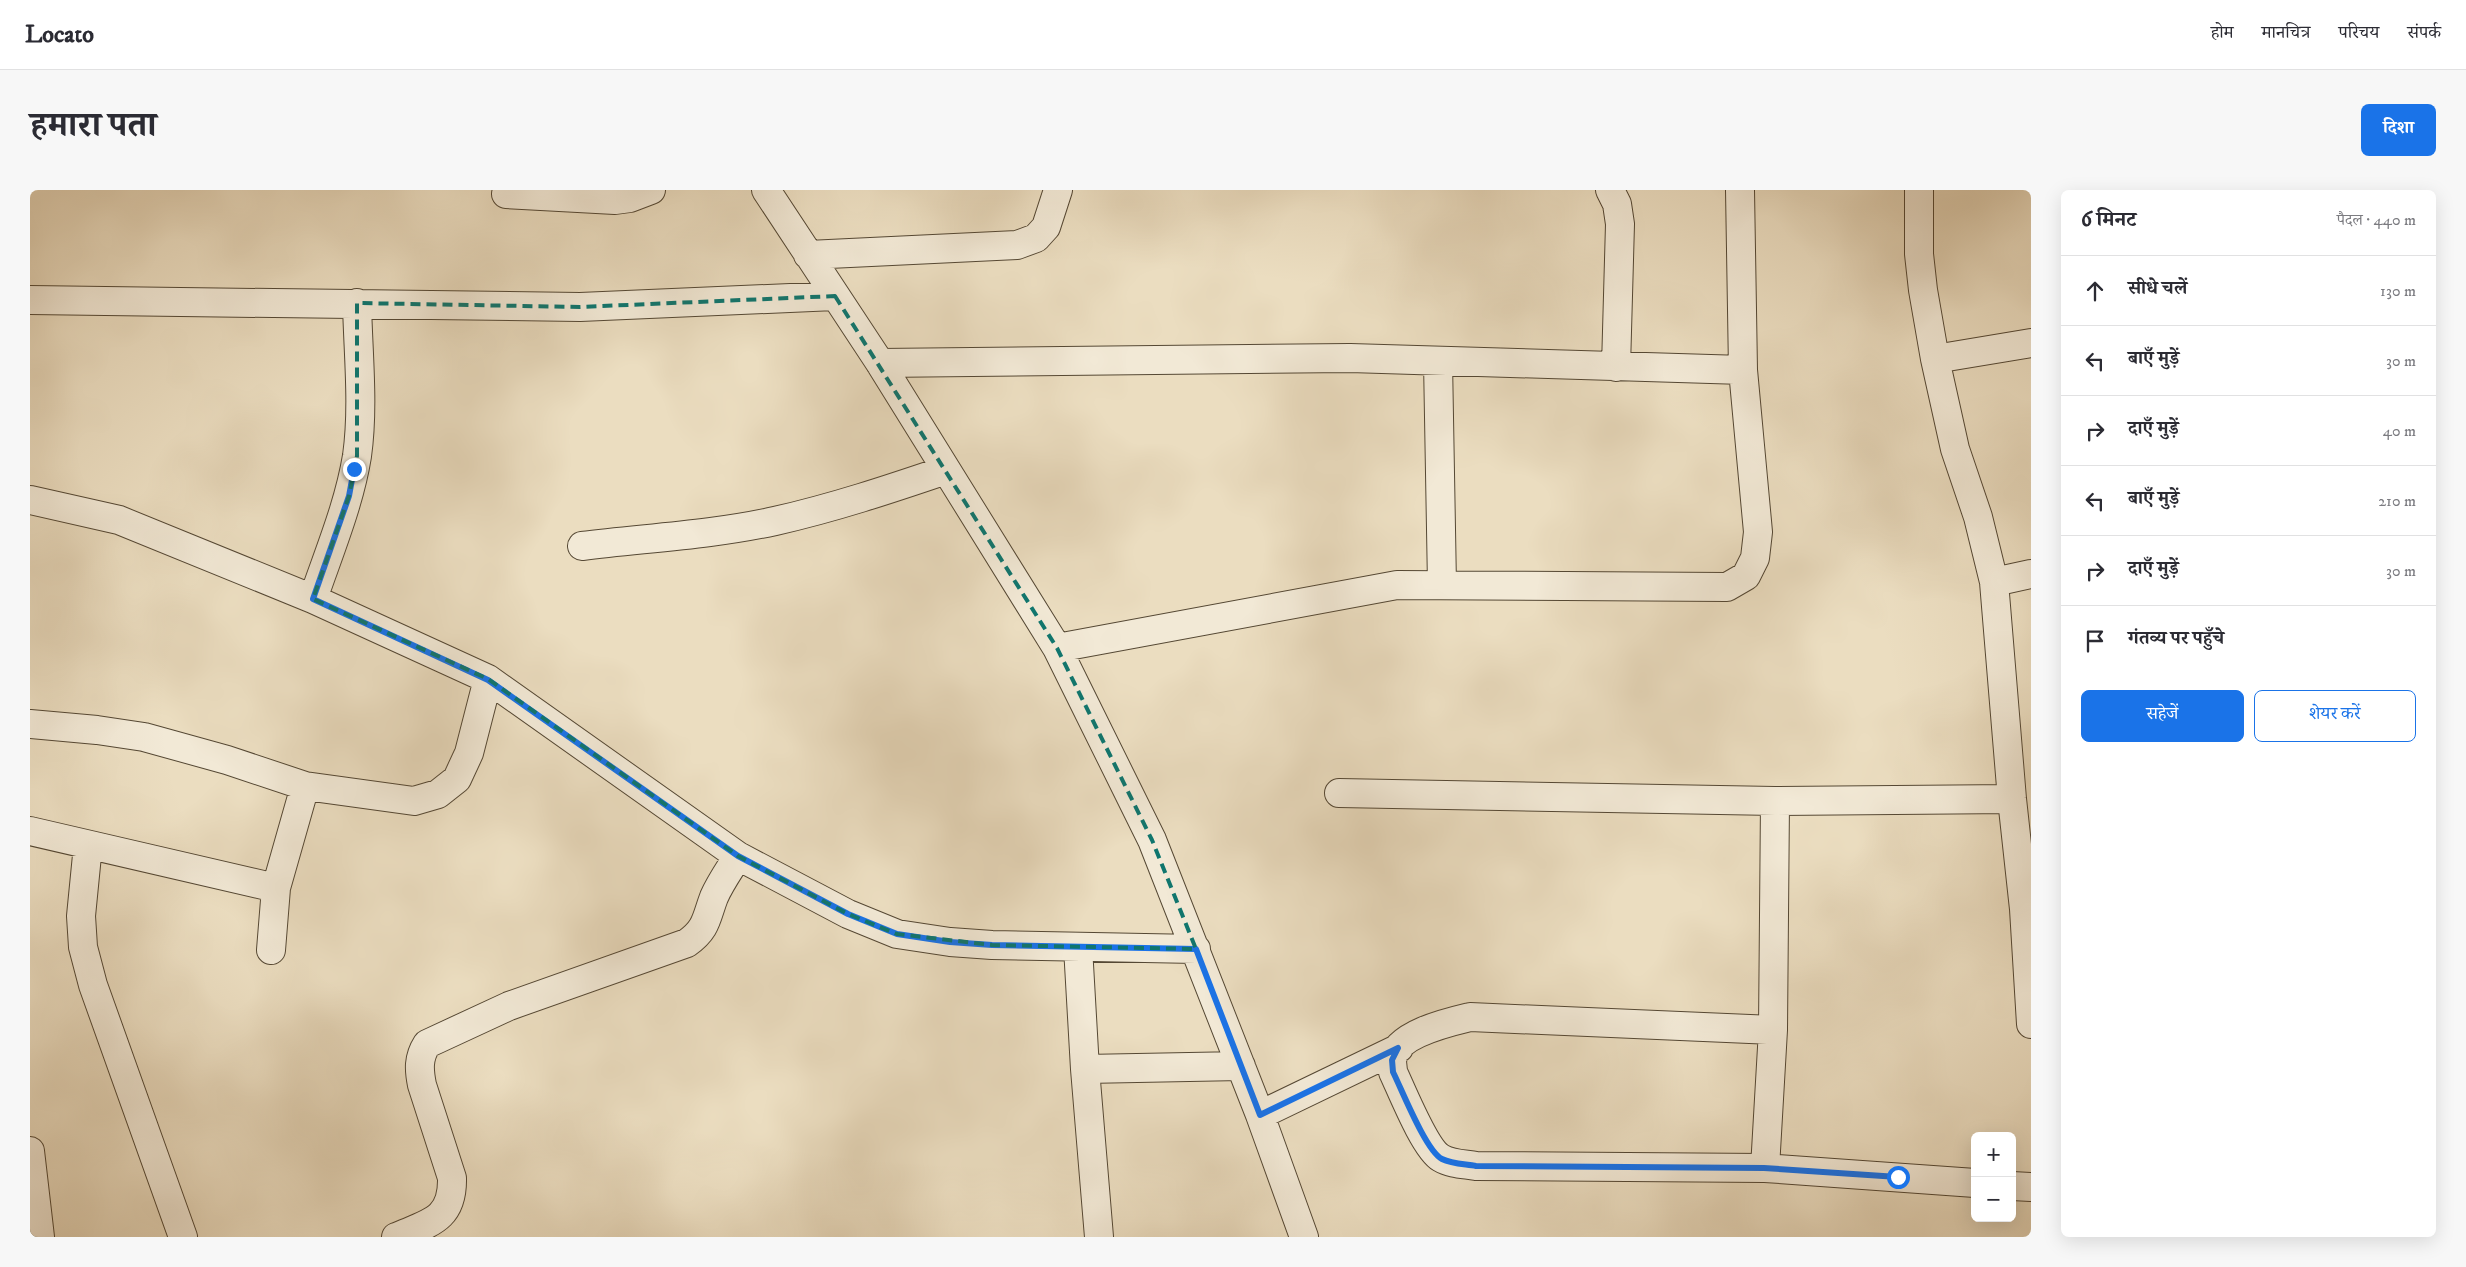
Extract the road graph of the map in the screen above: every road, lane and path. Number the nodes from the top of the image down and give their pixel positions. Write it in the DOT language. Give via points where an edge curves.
graph roads {
  1 [pos="651,190"];
  2 [pos="766,190"];
  3 [pos="1058,190"];
  4 [pos="1610,190"];
  5 [pos="1740,190"];
  6 [pos="1919,190"];
  7 [pos="506,194"];
  8 [pos="808,255"];
  9 [pos="835,296"];
  10 [pos="30,300"];
  11 [pos="357,303"];
  12 [pos="2031,343"];
  13 [pos="1935,359"];
  14 [pos="1438,361"];
  15 [pos="880,363"];
  16 [pos="1616,367"];
  17 [pos="1744,370"];
  18 [pos="946,470"];
  19 [pos="30,500"];
  20 [pos="582,546"];
  21 [pos="2031,574"];
  22 [pos="1994,582"];
  23 [pos="1442,585"];
  24 [pos="313,599"];
  25 [pos="1057,648"];
  26 [pos="488,680"];
  27 [pos="30,724"];
  28 [pos="305,786"];
  29 [pos="1339,793"];
  30 [pos="2012,799"];
  31 [pos="1775,801"];
  32 [pos="30,831"];
  33 [pos="88,844"];
  34 [pos="738,856"];
  35 [pos="276,888"];
  36 [pos="1078,947"];
  37 [pos="1196,949"];
  38 [pos="271,950"];
  39 [pos="2029,986"];
  40 [pos="2031,1024"];
  41 [pos="1773,1030"];
  42 [pos="1398,1048"];
  43 [pos="1241,1066"];
  44 [pos="1085,1069"];
  45 [pos="1260,1115"];
  46 [pos="30,1151"];
  47 [pos="1764,1168"];
  48 [pos="1971,1183"];
  49 [pos="2016,1186"];
  50 [pos="2031,1187"];
  51 [pos="40,1237"];
  52 [pos="183,1237"];
  53 [pos="396,1237"];
  54 [pos="1099,1237"];
  55 [pos="1304,1237"];
  1 -- 7 [label="street" via="615,200"];
  2 -- 8 [label="street"];
  3 -- 8 [label="street" via="1046,227 1036,238 1016,245"];
  4 -- 16 [label="street" via="1617,204 1620,224"];
  5 -- 17 [label="street"];
  6 -- 13 [label="street" via="1919,254"];
  8 -- 9 [label="street"];
  9 -- 11 [label="street" via="580,308"];
  9 -- 15 [label="street"];
  10 -- 11 [label="street"];
  11 -- 24 [label="street" via="360,422 357,456 349,496"];
  12 -- 13 [label="street"];
  13 -- 22 [label="street" via="1955,448 1978,517"];
  14 -- 15 [label="street" via="1350,358"];
  14 -- 16 [label="street"];
  14 -- 23 [label="street"];
  15 -- 18 [label="street"];
  16 -- 17 [label="street"];
  17 -- 23 [label="street" via="1758,532 1755,558 1746,576 1727,587 1699,588"];
  18 -- 20 [label="street" via="871,495 774,521"];
  18 -- 25 [label="street"];
  19 -- 24 [label="street" via="119,520"];
  21 -- 22 [label="street"];
  22 -- 30 [label="street"];
  23 -- 25 [label="street" via="1397,585"];
  24 -- 26 [label="street"];
  25 -- 37 [label="street" via="1152,840"];
  26 -- 28 [label="street" via="469,753 458,778 438,794 414,801"];
  26 -- 34 [label="street"];
  27 -- 28 [label="street" via="144,737"];
  28 -- 35 [label="street"];
  29 -- 31 [label="street"];
  30 -- 31 [label="street"];
  30 -- 39 [label="street"];
  31 -- 41 [label="street"];
  32 -- 33 [label="street"];
  33 -- 35 [label="street"];
  33 -- 52 [label="street" via="81,916 83,947 93,984"];
  34 -- 36 [label="street" via="848,914 897,934 950,942"];
  34 -- 53 [label="street" via="714,898 705,924 687,943 510,1006 427,1044 420,1060 420,1077 452,1178 452,1190 443,1214"];
  35 -- 38 [label="street"];
  36 -- 37 [label="street"];
  36 -- 44 [label="street"];
  37 -- 43 [label="street"];
  39 -- 40 [label="street"];
  41 -- 42 [label="street" via="1470,1017 1446,1022 1417,1034"];
  41 -- 47 [label="street"];
  42 -- 45 [label="street"];
  42 -- 47 [label="street" via="1392,1060 1393,1072 1430,1148 1448,1161 1476,1166"];
  43 -- 44 [label="street"];
  43 -- 45 [label="street"];
  44 -- 54 [label="street"];
  45 -- 55 [label="street"];
  46 -- 51 [label="street"];
  47 -- 48 [label="street"];
  49 -- 50 [label="street"];
}
